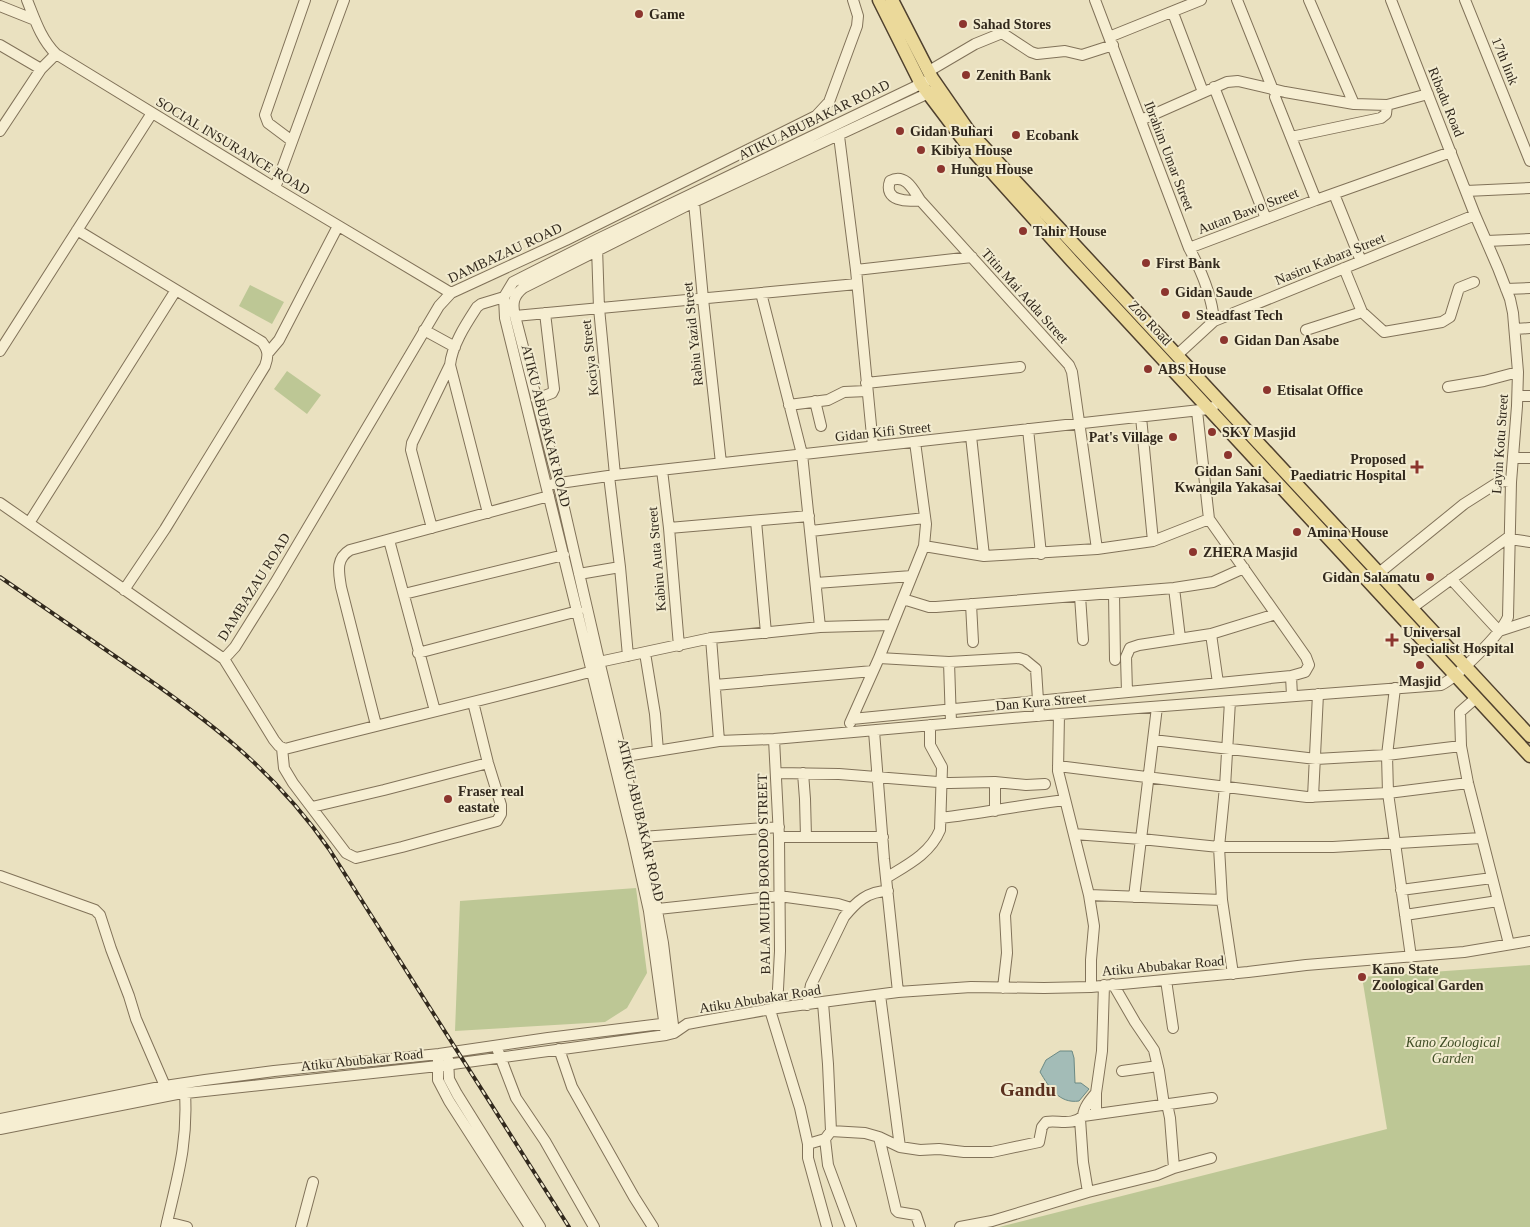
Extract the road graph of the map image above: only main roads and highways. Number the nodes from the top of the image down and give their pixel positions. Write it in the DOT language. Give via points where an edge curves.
graph roads {
  1 [pos="879,0"];
  2 [pos="892,0"];
  3 [pos="930,83"];
  4 [pos="1530,736"];
  5 [pos="1530,756"];
  1 -- 3 [label="main road, Zoo Road"];
  2 -- 3 [label="main road, Zoo Road"];
  3 -- 4 [label="main road, Zoo Road" via="968,130"];
  3 -- 5 [label="main road, Zoo Road" via="964,141 1203,410"];
}
